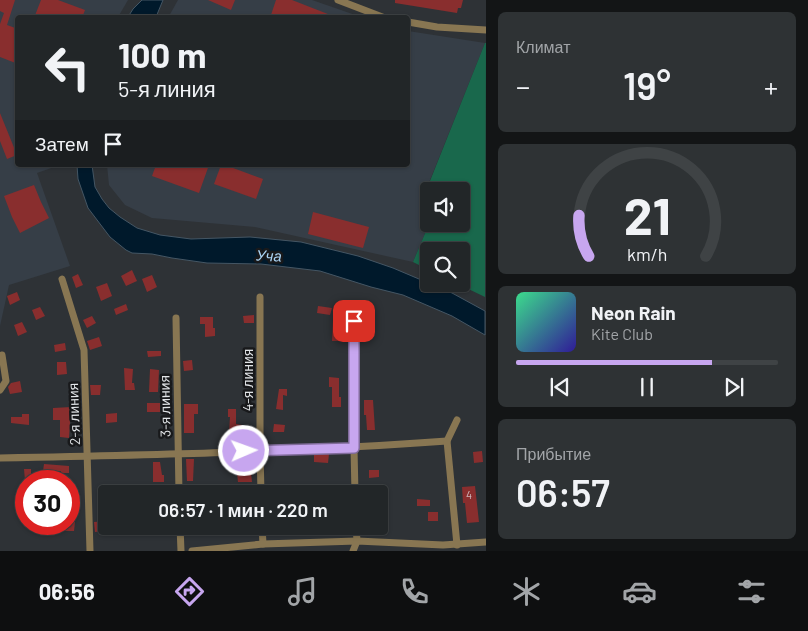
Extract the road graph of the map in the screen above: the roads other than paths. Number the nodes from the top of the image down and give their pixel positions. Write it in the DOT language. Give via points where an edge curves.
graph roads {
  1 [pos="338,0"];
  2 [pos="377,15"];
  3 [pos="410,22"];
  4 [pos="486,30"];
  5 [pos="62,279"];
  6 [pos="260,297"];
  7 [pos="176,318"];
  8 [pos="354,321"];
  9 [pos="2,355"];
  10 [pos="0,390"];
  11 [pos="457,420"];
  12 [pos="446,441"];
  13 [pos="354,448"];
  14 [pos="260,450"];
  15 [pos="179,453"];
  16 [pos="87,456"];
  17 [pos="0,458"];
  18 [pos="179,485"];
  19 [pos="261,485"];
  20 [pos="355,485"];
  21 [pos="180,535"];
  22 [pos="262,535"];
  23 [pos="357,535"];
  24 [pos="357,541"];
  25 [pos="486,542"];
  26 [pos="263,544"];
  27 [pos="456,544"];
  28 [pos="284,547"];
  29 [pos="442,548"];
  30 [pos="90,551"];
  31 [pos="180,551"];
  32 [pos="192,551"];
  33 [pos="354,551"];
  1 -- 2 [label="street"];
  3 -- 4 [label="street"];
  5 -- 16 [label="street, 2-я линия" via="84,350"];
  6 -- 14 [label="street, 4-я линия"];
  7 -- 15 [label="street, 3-я линия"];
  8 -- 13 [label="street"];
  9 -- 10 [label="street" via="6,381"];
  11 -- 12 [label="street"];
  12 -- 13 [label="street"];
  12 -- 27 [label="street"];
  13 -- 14 [label="street"];
  13 -- 20 [label="street"];
  14 -- 15 [label="street"];
  14 -- 19 [label="street, 4-я линия"];
  15 -- 16 [label="street"];
  15 -- 18 [label="street, 3-я линия"];
  16 -- 17 [label="street"];
  16 -- 30 [label="street, 2-я линия"];
  21 -- 31 [label="street"];
  22 -- 26 [label="street"];
  23 -- 24 [label="street"];
  24 -- 28 [label="street"];
  24 -- 29 [label="street"];
  24 -- 33 [label="street"];
  25 -- 27 [label="street"];
  26 -- 28 [label="street"];
  26 -- 32 [label="street"];
  27 -- 29 [label="street"];
}
